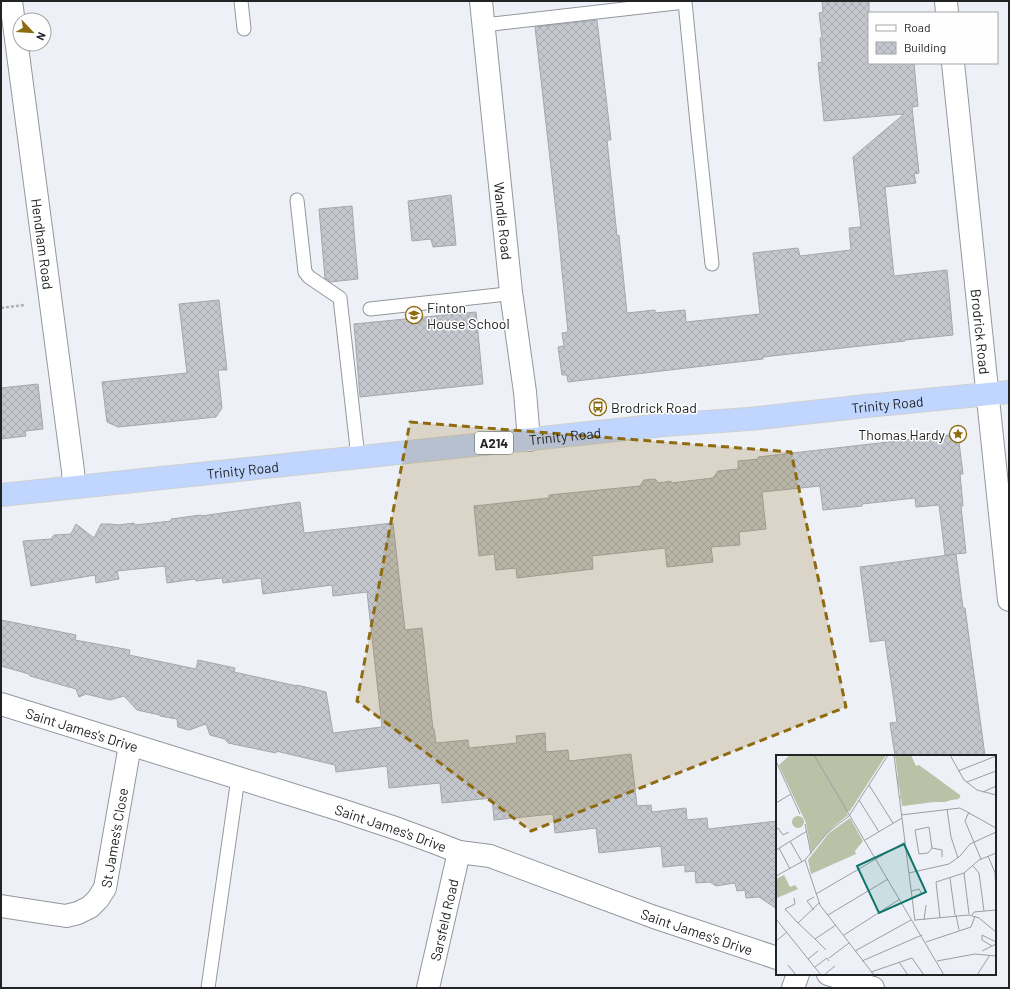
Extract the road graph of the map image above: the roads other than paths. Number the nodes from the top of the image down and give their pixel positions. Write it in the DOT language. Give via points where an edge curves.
graph roads {
  1 [pos="11,1"];
  2 [pos="241,1"];
  3 [pos="481,1"];
  4 [pos="946,1"];
  5 [pos="947,12"];
  6 [pos="484,25"];
  7 [pos="244,29"];
  8 [pos="953,64"];
  9 [pos="297,200"];
  10 [pos="712,264"];
  11 [pos="511,292"];
  12 [pos="370,309"];
  13 [pos="1009,392"];
  14 [pos="987,394"];
  15 [pos="529,440"];
  16 [pos="358,457"];
  17 [pos="74,487"];
  18 [pos="1,495"];
  19 [pos="1009,600"];
  20 [pos="1,704"];
  21 [pos="130,745"];
  22 [pos="238,778"];
  23 [pos="459,852"];
  24 [pos="1,906"];
  25 [pos="776,958"];
  26 [pos="798,975"];
  27 [pos="831,975"];
  28 [pos="208,988"];
  29 [pos="428,988"];
  30 [pos="793,988"];
  31 [pos="873,988"];
  1 -- 17 [label="street, Hendham Road"];
  2 -- 7 [label="lane"];
  3 -- 6 [label="street, Wandle Road"];
  4 -- 5 [label="street"];
  6 -- 10 [label="lane" via="686,2"];
  6 -- 11 [label="street, Wandle Road"];
  8 -- 14 [label="street, Brodrick Road"];
  9 -- 16 [label="lane" via="305,272 308,277 340,298"];
  11 -- 12 [label="lane"];
  11 -- 15 [label="street, Wandle Road"];
  13 -- 14 [label="highway, Trinity Road / A214"];
  14 -- 15 [label="highway, Trinity Road / A214"];
  14 -- 19 [label="street, Brodrick Road"];
  15 -- 16 [label="highway, Trinity Road / A214"];
  16 -- 17 [label="highway, Trinity Road / A214"];
  17 -- 18 [label="highway, Trinity Road / A214"];
  20 -- 21 [label="street, Saint James's Drive"];
  21 -- 22 [label="street, Saint James's Drive"];
  21 -- 24 [label="street, St James's Close" via="105,888 98,899 90,907 66,916"];
  22 -- 23 [label="street, Saint James's Drive" via="390,826"];
  22 -- 28 [label="lane"];
  23 -- 25 [label="street, Saint James's Drive" via="490,856 654,917"];
  23 -- 29 [label="street, Sarsfeld Road"];
  26 -- 30 [label="street"];
  27 -- 31 [label="street"];
}
